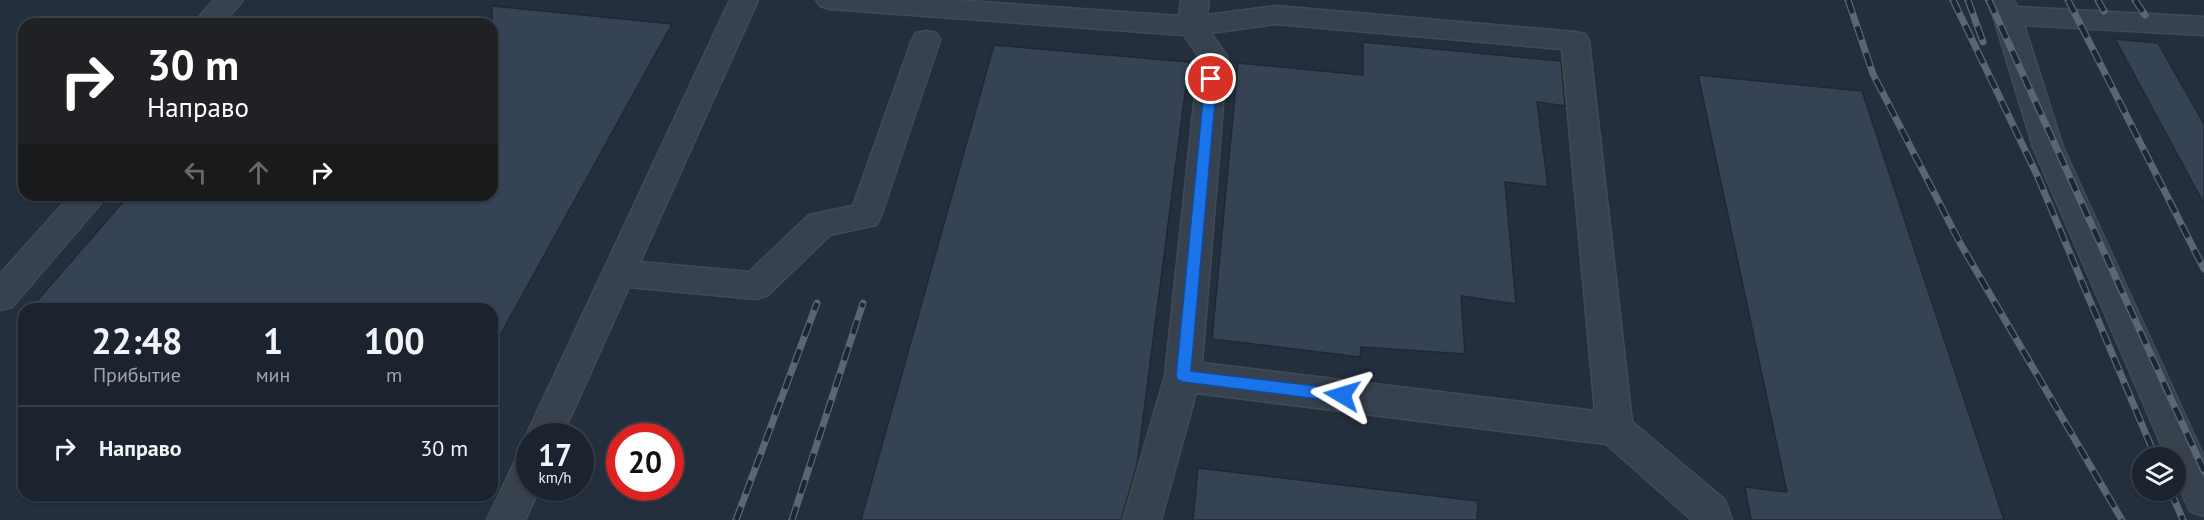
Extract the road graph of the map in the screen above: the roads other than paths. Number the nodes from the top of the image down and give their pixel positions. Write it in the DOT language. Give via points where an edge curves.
graph roads {
  1 [pos="229,0"];
  2 [pos="744,0"];
  3 [pos="830,0"];
  4 [pos="2004,7"];
  5 [pos="1193,13"];
  6 [pos="212,18"];
  7 [pos="2204,26"];
  8 [pos="926,40"];
  9 [pos="85,201"];
  10 [pos="619,273"];
  11 [pos="0,297"];
  12 [pos="1183,376"];
  13 [pos="550,423"];
  14 [pos="1615,429"];
  15 [pos="516,498"];
  16 [pos="2204,499"];
  17 [pos="506,520"];
  18 [pos="1142,520"];
  19 [pos="1713,520"];
  1 -- 6 [label="lane"];
  2 -- 10 [label="lane"];
  3 -- 5 [label="lane"];
  4 -- 7 [label="lane"];
  4 -- 16 [label="lane" via="2048,147"];
  5 -- 12 [label="lane" via="1213,56"];
  5 -- 14 [label="lane" via="1276,15 1575,41"];
  8 -- 10 [label="lane" via="865,216 820,224 756,286"];
  9 -- 11 [label="lane"];
  10 -- 13 [label="lane"];
  12 -- 14 [label="lane"];
  12 -- 18 [label="lane"];
  14 -- 19 [label="lane" via="1711,512"];
  15 -- 17 [label="lane"];
}
